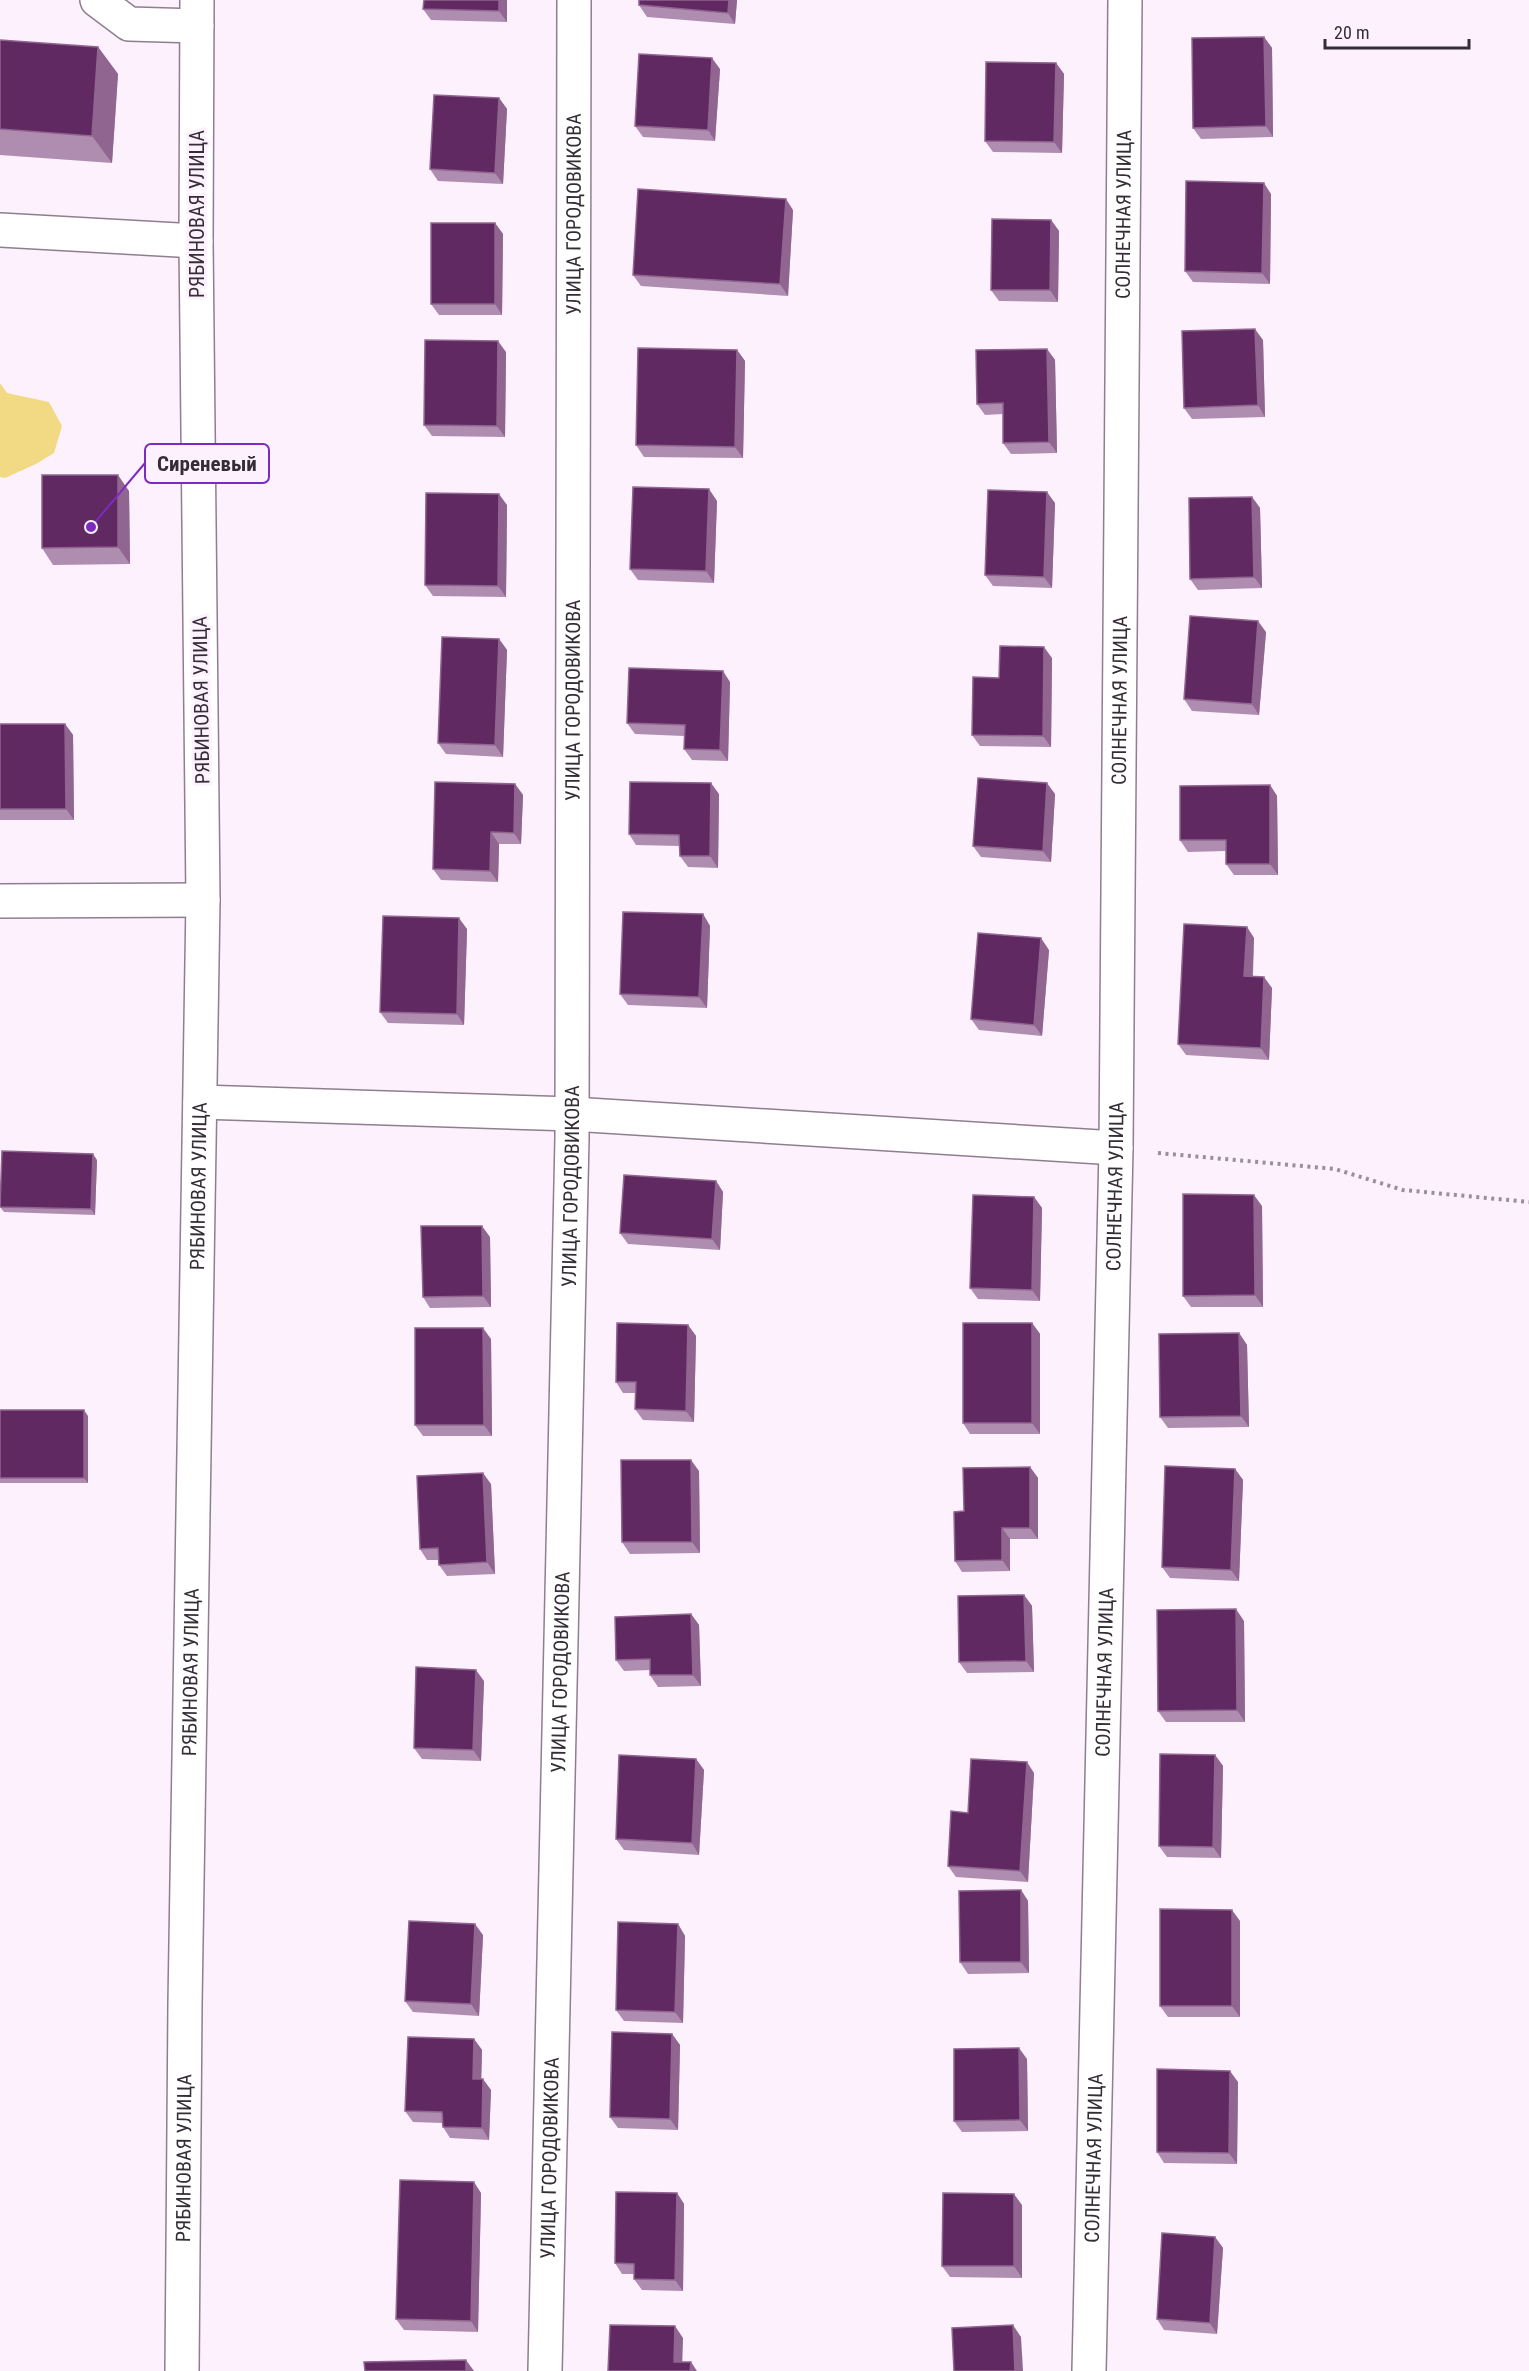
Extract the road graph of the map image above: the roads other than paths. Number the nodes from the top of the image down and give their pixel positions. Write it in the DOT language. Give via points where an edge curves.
graph roads {
  1 [pos="97,0"];
  2 [pos="574,0"];
  3 [pos="1125,0"];
  4 [pos="197,13"];
  5 [pos="0,230"];
  6 [pos="196,241"];
  7 [pos="203,900"];
  8 [pos="0,901"];
  9 [pos="200,1102"];
  10 [pos="572,1114"];
  11 [pos="1116,1148"];
  12 [pos="182,2371"];
  13 [pos="545,2371"];
  14 [pos="1089,2371"];
  1 -- 4 [label="street" via="129,24"];
  2 -- 10 [label="street, УЛИЦА ГОРОДОВИКОВА"];
  3 -- 11 [label="street, СОЛНЕЧНАЯ УЛИЦА"];
  4 -- 6 [label="street, РЯБИНОВАЯ УЛИЦА"];
  5 -- 6 [label="street"];
  6 -- 7 [label="street, РЯБИНОВАЯ УЛИЦА"];
  7 -- 8 [label="street"];
  7 -- 9 [label="street, РЯБИНОВАЯ УЛИЦА"];
  9 -- 10 [label="street"];
  9 -- 12 [label="street, РЯБИНОВАЯ УЛИЦА"];
  10 -- 11 [label="street"];
  10 -- 13 [label="street, УЛИЦА ГОРОДОВИКОВА"];
  11 -- 14 [label="street, СОЛНЕЧНАЯ УЛИЦА"];
}
